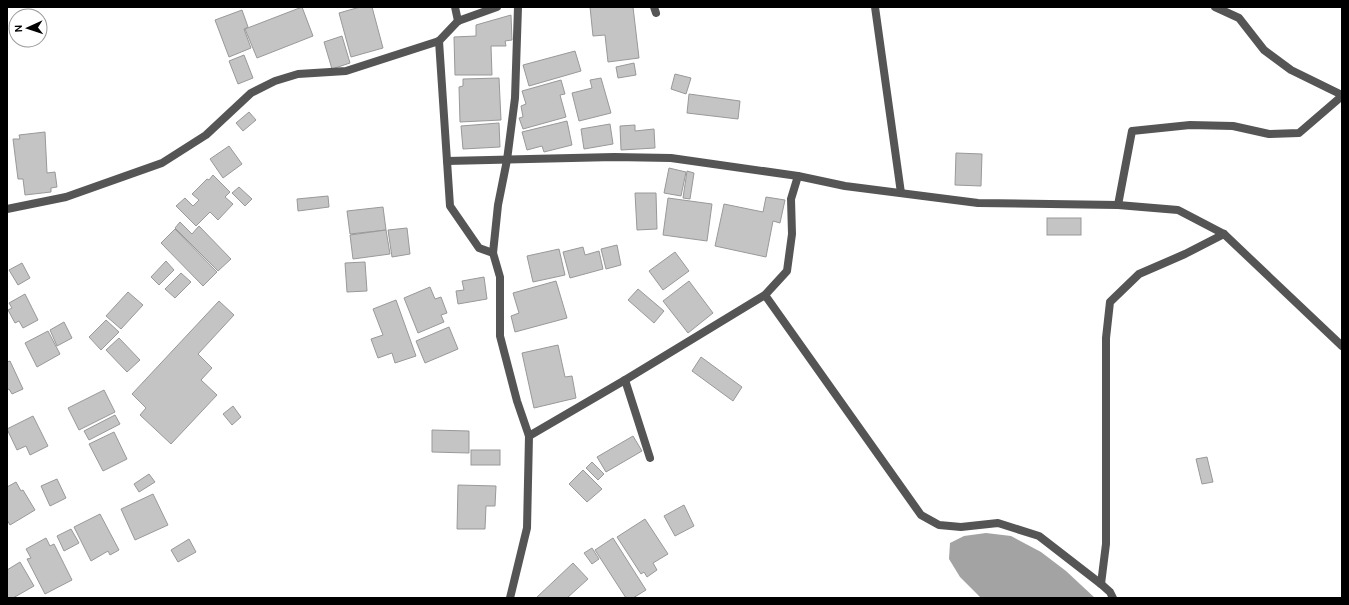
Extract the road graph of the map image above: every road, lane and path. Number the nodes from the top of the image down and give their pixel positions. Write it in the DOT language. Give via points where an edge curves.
graph roads {
  1 [pos="455,7"];
  2 [pos="498,7"];
  3 [pos="518,7"];
  4 [pos="875,7"];
  5 [pos="1215,7"];
  6 [pos="458,21"];
  7 [pos="439,41"];
  8 [pos="1342,95"];
  9 [pos="507,160"];
  10 [pos="446,162"];
  11 [pos="798,176"];
  12 [pos="901,193"];
  13 [pos="1118,205"];
  14 [pos="7,209"];
  15 [pos="1224,234"];
  16 [pos="493,252"];
  17 [pos="765,295"];
  18 [pos="1342,346"];
  19 [pos="625,380"];
  20 [pos="529,436"];
  21 [pos="650,458"];
  22 [pos="1100,584"];
  23 [pos="510,598"];
  24 [pos="1113,598"];
  1 -- 6 [label="street"];
  2 -- 6 [label="street"];
  3 -- 9 [label="street" via="515,98"];
  4 -- 12 [label="street"];
  5 -- 8 [label="street" via="1239,18 1264,50 1291,70"];
  6 -- 7 [label="street"];
  7 -- 10 [label="street"];
  7 -- 14 [label="street" via="346,71 298,74 274,81 251,93 206,135 162,163 66,198"];
  8 -- 13 [label="street" via="1299,133 1269,134 1233,126 1190,125 1132,131"];
  9 -- 10 [label="street"];
  9 -- 11 [label="street" via="671,158"];
  9 -- 16 [label="street" via="498,205"];
  10 -- 16 [label="street" via="450,206 479,248"];
  11 -- 12 [label="street" via="845,186"];
  11 -- 17 [label="street" via="791,199 792,234 787,271"];
  12 -- 13 [label="street" via="978,203"];
  13 -- 15 [label="street" via="1178,210"];
  15 -- 18 [label="street"];
  15 -- 22 [label="street" via="1139,274 1110,302 1106,338 1106,544"];
  16 -- 20 [label="street" via="500,277 500,336"];
  17 -- 19 [label="street"];
  17 -- 22 [label="street" via="921,515 939,524 961,527 998,523 1039,536"];
  19 -- 20 [label="street"];
  19 -- 21 [label="street"];
  20 -- 23 [label="street" via="527,528"];
  22 -- 24 [label="street"];
}
